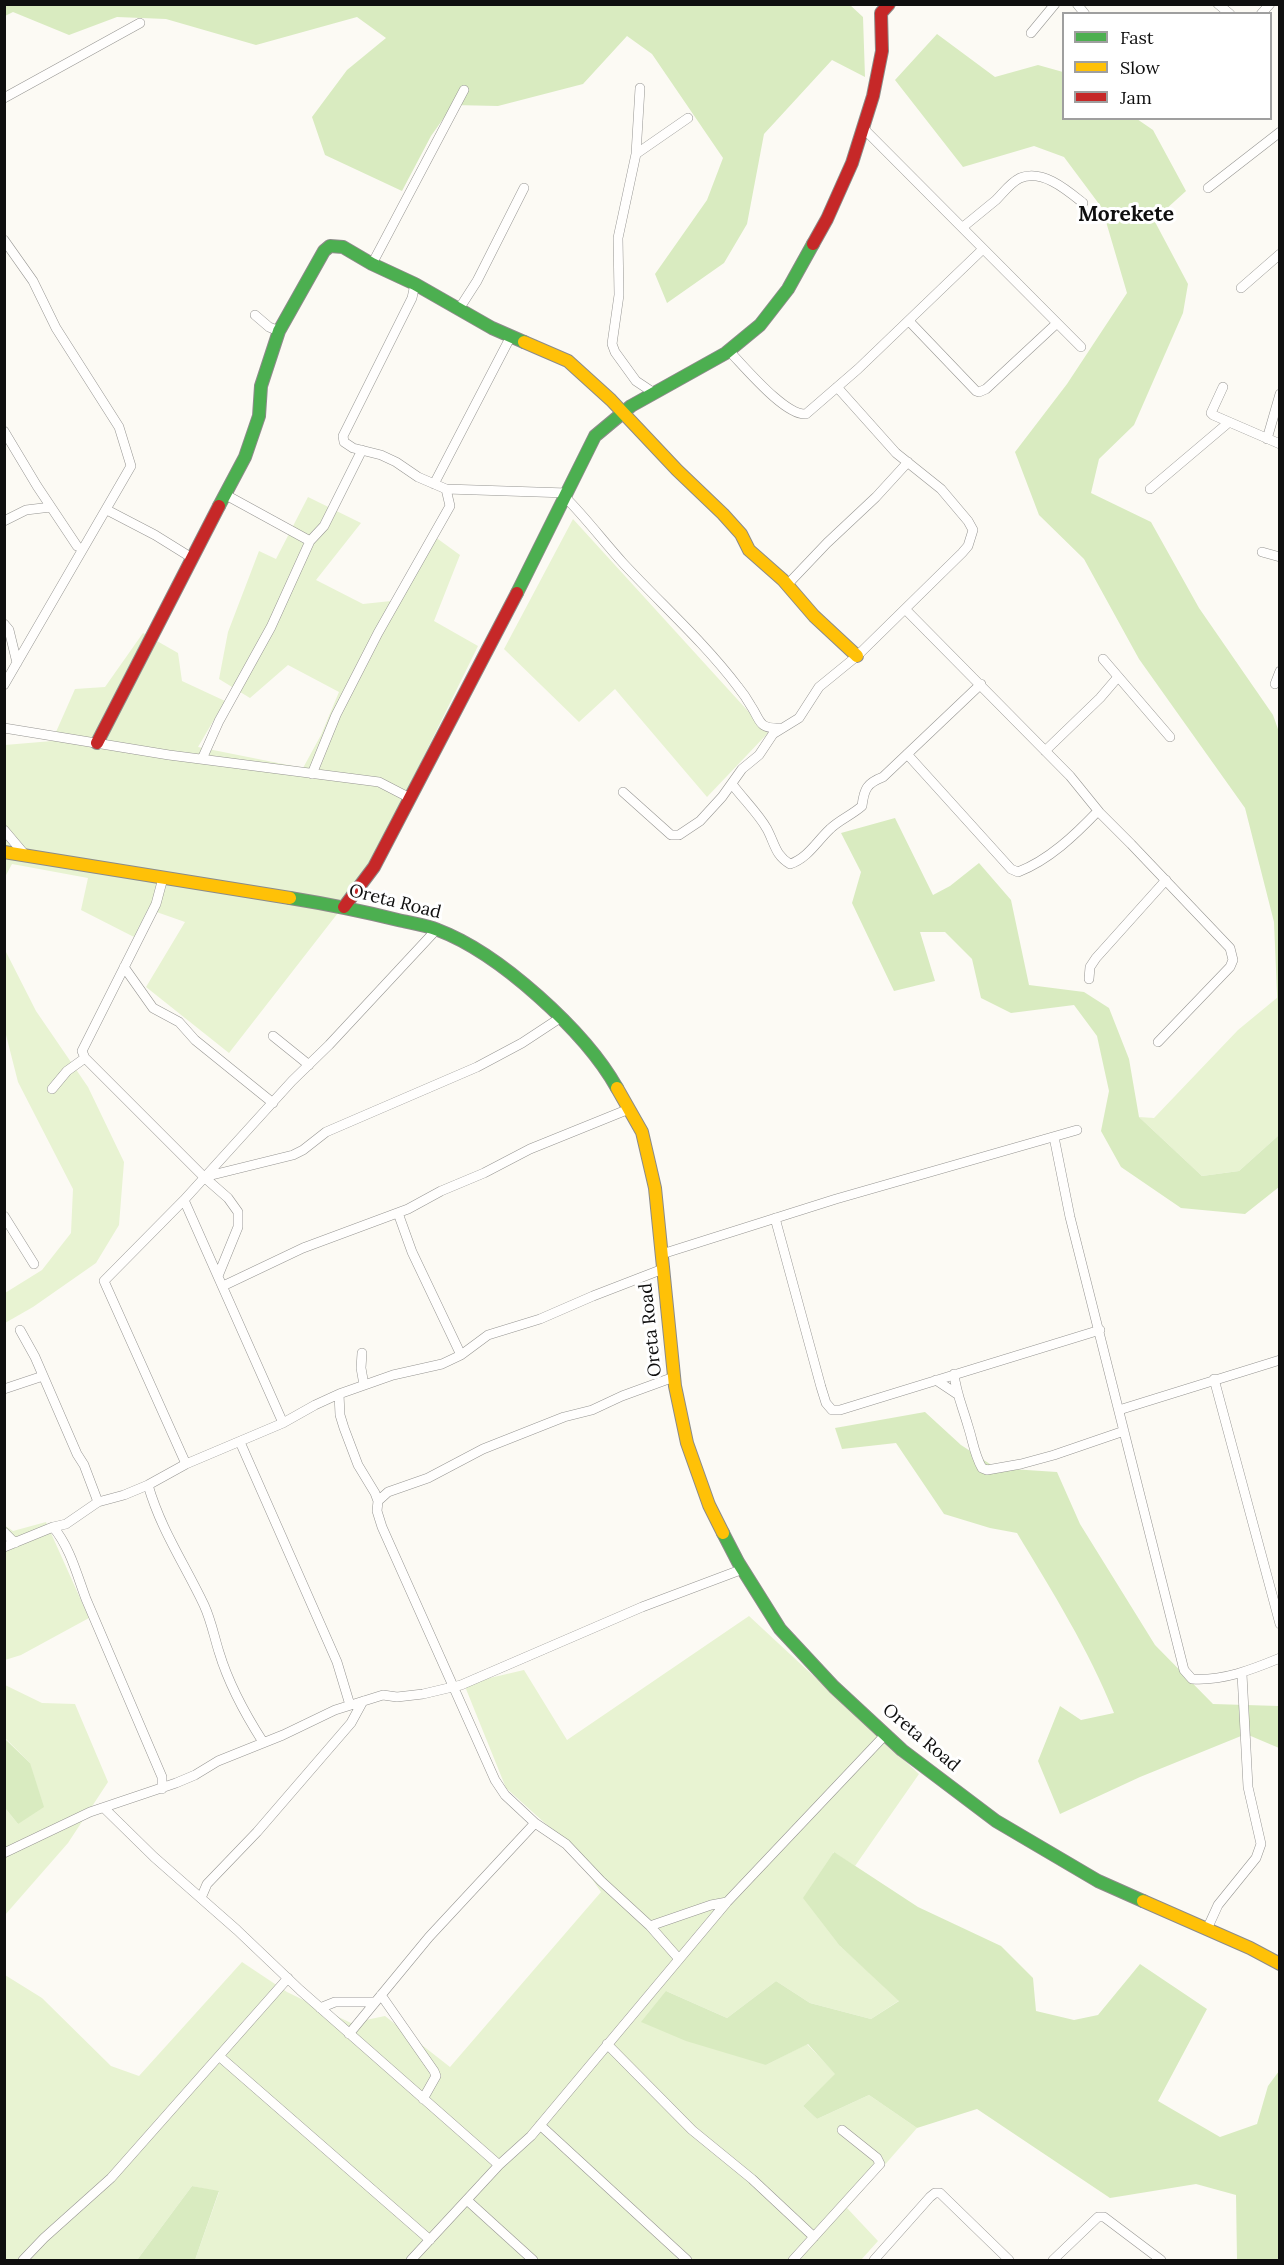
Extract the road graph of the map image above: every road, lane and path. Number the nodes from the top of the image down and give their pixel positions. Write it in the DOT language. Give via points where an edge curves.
graph roads {
  1 [pos="889,4"];
  2 [pos="1055,4"];
  3 [pos="140,23"];
  4 [pos="1031,33"];
  5 [pos="640,88"];
  6 [pos="464,90"];
  7 [pos="4,98"];
  8 [pos="688,118"];
  9 [pos="862,128"];
  10 [pos="1277,138"];
  11 [pos="636,154"];
  12 [pos="524,188"];
  13 [pos="1208,188"];
  14 [pos="1083,203"];
  15 [pos="963,227"];
  16 [pos="4,240"];
  17 [pos="983,249"];
  18 [pos="1280,254"];
  19 [pos="372,264"];
  20 [pos="415,284"];
  21 [pos="1241,288"];
  22 [pos="459,309"];
  23 [pos="255,315"];
  24 [pos="909,321"];
  25 [pos="1056,324"];
  26 [pos="279,331"];
  27 [pos="511,336"];
  28 [pos="1081,347"];
  29 [pos="729,351"];
  30 [pos="837,387"];
  31 [pos="1223,387"];
  32 [pos="654,393"];
  33 [pos="1280,394"];
  34 [pos="622,413"];
  35 [pos="1228,423"];
  36 [pos="4,431"];
  37 [pos="1267,439"];
  38 [pos="1280,444"];
  39 [pos="363,450"];
  40 [pos="908,462"];
  41 [pos="434,484"];
  42 [pos="446,489"];
  43 [pos="1150,489"];
  44 [pos="226,495"];
  45 [pos="566,495"];
  46 [pos="51,507"];
  47 [pos="107,510"];
  48 [pos="4,521"];
  49 [pos="310,541"];
  50 [pos="77,546"];
  51 [pos="1262,552"];
  52 [pos="1280,557"];
  53 [pos="192,558"];
  54 [pos="787,585"];
  55 [pos="906,610"];
  56 [pos="4,624"];
  57 [pos="857,656"];
  58 [pos="1103,659"];
  59 [pos="17,663"];
  60 [pos="1280,670"];
  61 [pos="1118,677"];
  62 [pos="981,684"];
  63 [pos="1275,684"];
  64 [pos="4,685"];
  65 [pos="4,728"];
  66 [pos="780,728"];
  67 [pos="1170,737"];
  68 [pos="97,743"];
  69 [pos="1045,751"];
  70 [pos="907,754"];
  71 [pos="202,759"];
  72 [pos="312,774"];
  73 [pos="732,784"];
  74 [pos="623,792"];
  75 [pos="410,798"];
  76 [pos="1098,811"];
  77 [pos="4,830"];
  78 [pos="5,853"];
  79 [pos="27,856"];
  80 [pos="163,878"];
  81 [pos="1166,880"];
  82 [pos="344,907"];
  83 [pos="437,929"];
  84 [pos="124,968"];
  85 [pos="1089,979"];
  86 [pos="560,1018"];
  87 [pos="273,1036"];
  88 [pos="1158,1042"];
  89 [pos="85,1058"];
  90 [pos="309,1065"];
  91 [pos="52,1089"];
  92 [pos="273,1103"];
  93 [pos="629,1109"];
  94 [pos="1077,1130"];
  95 [pos="1054,1137"];
  96 [pos="204,1177"];
  97 [pos="184,1200"];
  98 [pos="398,1213"];
  99 [pos="4,1216"];
  100 [pos="774,1218"];
  101 [pos="662,1254"];
  102 [pos="34,1264"];
  103 [pos="663,1269"];
  104 [pos="218,1276"];
  105 [pos="223,1286"];
  106 [pos="20,1330"];
  107 [pos="1100,1330"];
  108 [pos="362,1353"];
  109 [pos="461,1355"];
  110 [pos="1280,1360"];
  111 [pos="954,1374"];
  112 [pos="43,1376"];
  113 [pos="674,1377"];
  114 [pos="1214,1379"];
  115 [pos="936,1380"];
  116 [pos="364,1385"];
  117 [pos="4,1389"];
  118 [pos="339,1394"];
  119 [pos="957,1394"];
  120 [pos="1119,1410"];
  121 [pos="283,1423"];
  122 [pos="1124,1431"];
  123 [pos="240,1442"];
  124 [pos="186,1464"];
  125 [pos="148,1485"];
  126 [pos="378,1501"];
  127 [pos="98,1502"];
  128 [pos="57,1528"];
  129 [pos="4,1532"];
  130 [pos="15,1543"];
  131 [pos="4,1547"];
  132 [pos="743,1569"];
  133 [pos="1280,1624"];
  134 [pos="1280,1658"];
  135 [pos="1242,1674"];
  136 [pos="455,1687"];
  137 [pos="363,1701"];
  138 [pos="350,1705"];
  139 [pos="886,1734"];
  140 [pos="263,1742"];
  141 [pos="162,1777"];
  142 [pos="172,1785"];
  143 [pos="162,1789"];
  144 [pos="104,1808"];
  145 [pos="535,1823"];
  146 [pos="4,1853"];
  147 [pos="201,1898"];
  148 [pos="728,1902"];
  149 [pos="702,1908"];
  150 [pos="713,1918"];
  151 [pos="650,1926"];
  152 [pos="1208,1929"];
  153 [pos="680,1959"];
  154 [pos="1278,1960"];
  155 [pos="288,1978"];
  156 [pos="378,1999"];
  157 [pos="320,2008"];
  158 [pos="349,2034"];
  159 [pos="607,2044"];
  160 [pos="219,2056"];
  161 [pos="423,2099"];
  162 [pos="540,2125"];
  163 [pos="842,2130"];
  164 [pos="499,2165"];
  165 [pos="468,2201"];
  166 [pos="814,2237"];
  167 [pos="430,2240"];
  168 [pos="23,2260"];
  169 [pos="411,2260"];
  170 [pos="533,2260"];
  171 [pos="687,2260"];
  172 [pos="793,2260"];
  173 [pos="874,2260"];
  174 [pos="1011,2260"];
  175 [pos="1053,2260"];
  176 [pos="1161,2260"];
  1 -- 9 [label="street" via="881,13 882,51"];
  2 -- 4 [label="street"];
  3 -- 7 [label="street"];
  5 -- 11 [label="street"];
  6 -- 19 [label="street"];
  8 -- 11 [label="street"];
  9 -- 15 [label="street"];
  9 -- 29 [label="street" via="852,163 827,219 788,289 760,325"];
  10 -- 13 [label="street"];
  11 -- 32 [label="street" via="618,238 619,295 612,344 640,385"];
  12 -- 22 [label="street"];
  14 -- 15 [label="street" via="1053,181 1020,178"];
  15 -- 17 [label="street"];
  16 -- 47 [label="street" via="33,281 56,328 119,427 131,466"];
  17 -- 24 [label="street"];
  17 -- 25 [label="street"];
  18 -- 21 [label="street"];
  19 -- 20 [label="street"];
  19 -- 26 [label="street" via="343,247 327,248"];
  20 -- 22 [label="street"];
  20 -- 39 [label="street" via="407,308 343,436 346,444"];
  22 -- 27 [label="street"];
  23 -- 26 [label="street"];
  24 -- 25 [label="street" via="980,392"];
  24 -- 30 [label="street"];
  25 -- 28 [label="street"];
  26 -- 44 [label="street" via="261,386 259,416"];
  27 -- 34 [label="street" via="568,361"];
  27 -- 41 [label="street"];
  29 -- 30 [label="street" via="785,407 799,414 806,414"];
  29 -- 32 [label="street"];
  30 -- 40 [label="street"];
  31 -- 35 [label="street" via="1211,413"];
  32 -- 34 [label="street"];
  33 -- 37 [label="street"];
  34 -- 45 [label="street" via="595,436"];
  34 -- 54 [label="street" via="723,513 749,550"];
  35 -- 37 [label="street"];
  35 -- 43 [label="street"];
  36 -- 46 [label="street"];
  37 -- 38 [label="street"];
  39 -- 41 [label="street" via="388,458"];
  39 -- 49 [label="street" via="324,525"];
  40 -- 54 [label="street"];
  40 -- 55 [label="street" via="941,489 973,530 962,554"];
  41 -- 42 [label="street"];
  42 -- 45 [label="street"];
  42 -- 72 [label="street" via="450,506 378,633 336,715"];
  44 -- 49 [label="street"];
  44 -- 53 [label="street"];
  45 -- 66 [label="street" via="621,560 703,644 743,694 758,721 766,727"];
  45 -- 75 [label="street"];
  46 -- 48 [label="street" via="26,510"];
  46 -- 50 [label="street"];
  47 -- 53 [label="street"];
  47 -- 59 [label="street"];
  49 -- 71 [label="street" via="271,627"];
  51 -- 52 [label="street"];
  53 -- 68 [label="street"];
  54 -- 57 [label="street"];
  55 -- 57 [label="street"];
  55 -- 62 [label="street"];
  56 -- 59 [label="street"];
  57 -- 66 [label="street" via="819,687 799,718"];
  58 -- 61 [label="street"];
  59 -- 64 [label="street"];
  60 -- 63 [label="street"];
  61 -- 67 [label="street"];
  61 -- 69 [label="street"];
  62 -- 69 [label="street"];
  62 -- 70 [label="street"];
  65 -- 68 [label="street"];
  66 -- 73 [label="street"];
  68 -- 71 [label="street"];
  69 -- 76 [label="street"];
  70 -- 73 [label="street" via="883,777 868,784 862,806 790,864 776,853 766,828"];
  70 -- 76 [label="street" via="1018,872 1076,835"];
  71 -- 72 [label="street"];
  72 -- 75 [label="street" via="379,782"];
  73 -- 74 [label="street" via="700,821 677,836 666,832"];
  75 -- 82 [label="street" via="374,867"];
  76 -- 81 [label="street"];
  77 -- 79 [label="street"];
  78 -- 79 [label="street, Oreta Road"];
  79 -- 80 [label="street, Oreta Road"];
  80 -- 82 [label="street, Oreta Road"];
  80 -- 84 [label="street" via="156,904"];
  81 -- 85 [label="street" via="1106,945 1090,967"];
  81 -- 88 [label="street" via="1230,948 1233,960"];
  82 -- 83 [label="street, Oreta Road"];
  83 -- 86 [label="street, Oreta Road" via="478,949 524,983"];
  83 -- 90 [label="street"];
  84 -- 89 [label="street" via="82,1047"];
  84 -- 92 [label="street" via="153,1008 179,1022 195,1040"];
  86 -- 93 [label="street, Oreta Road" via="614,1082"];
  86 -- 96 [label="street" via="477,1067 326,1132 293,1155"];
  87 -- 90 [label="street"];
  89 -- 91 [label="street"];
  89 -- 96 [label="street"];
  90 -- 92 [label="street"];
  92 -- 96 [label="street"];
  93 -- 98 [label="street" via="530,1149"];
  93 -- 101 [label="street, Oreta Road" via="642,1132 655,1188"];
  94 -- 95 [label="street"];
  95 -- 100 [label="street"];
  95 -- 107 [label="street"];
  96 -- 97 [label="street"];
  96 -- 104 [label="street" via="238,1212 238,1227"];
  97 -- 104 [label="street"];
  97 -- 124 [label="street" via="104,1281"];
  98 -- 105 [label="street" via="303,1248"];
  98 -- 109 [label="street" via="412,1252"];
  99 -- 102 [label="street"];
  100 -- 101 [label="street"];
  100 -- 115 [label="street" via="828,1406 840,1410"];
  101 -- 103 [label="street, Oreta Road"];
  103 -- 109 [label="street" via="540,1319 488,1335"];
  103 -- 113 [label="street, Oreta Road"];
  104 -- 105 [label="street"];
  105 -- 121 [label="street"];
  106 -- 112 [label="street"];
  107 -- 111 [label="street"];
  107 -- 120 [label="street"];
  108 -- 116 [label="street"];
  109 -- 116 [label="street"];
  110 -- 114 [label="street"];
  111 -- 115 [label="street"];
  111 -- 119 [label="street"];
  112 -- 117 [label="street"];
  112 -- 127 [label="street"];
  113 -- 126 [label="street" via="483,1449 428,1478 388,1492"];
  113 -- 132 [label="street, Oreta Road" via="687,1443 705,1494"];
  114 -- 120 [label="street"];
  114 -- 133 [label="street"];
  115 -- 119 [label="street"];
  116 -- 118 [label="street"];
  118 -- 121 [label="street"];
  118 -- 126 [label="street" via="344,1428"];
  119 -- 122 [label="street" via="978,1460 987,1470 1054,1455"];
  120 -- 122 [label="street"];
  121 -- 123 [label="street"];
  122 -- 135 [label="street" via="1184,1670 1192,1679"];
  123 -- 124 [label="street"];
  123 -- 138 [label="street" via="337,1662"];
  124 -- 125 [label="street"];
  125 -- 127 [label="street"];
  125 -- 140 [label="street" via="166,1534 213,1627 234,1692"];
  126 -- 136 [label="street" via="382,1527"];
  127 -- 128 [label="street"];
  128 -- 130 [label="street"];
  128 -- 141 [label="street"];
  129 -- 130 [label="street"];
  130 -- 131 [label="street"];
  132 -- 136 [label="street" via="642,1607"];
  132 -- 139 [label="street, Oreta Road" via="780,1629 834,1687"];
  134 -- 135 [label="street"];
  135 -- 152 [label="street" via="1248,1787 1260,1844 1256,1858 1218,1905"];
  136 -- 137 [label="street"];
  136 -- 145 [label="street" via="495,1780"];
  137 -- 138 [label="street"];
  137 -- 147 [label="street" via="351,1723 207,1884"];
  138 -- 140 [label="street"];
  139 -- 148 [label="street"];
  139 -- 152 [label="street, Oreta Road" via="996,1821 1098,1881"];
  140 -- 142 [label="street"];
  141 -- 142 [label="street"];
  141 -- 143 [label="street"];
  142 -- 143 [label="street"];
  143 -- 144 [label="street"];
  144 -- 146 [label="street"];
  144 -- 147 [label="street"];
  145 -- 151 [label="street" via="566,1844"];
  145 -- 156 [label="street" via="429,1937"];
  147 -- 155 [label="street"];
  148 -- 149 [label="street"];
  148 -- 150 [label="street"];
  149 -- 150 [label="street"];
  149 -- 151 [label="street"];
  150 -- 153 [label="street"];
  151 -- 153 [label="street"];
  152 -- 154 [label="street, Oreta Road"];
  153 -- 159 [label="street"];
  155 -- 157 [label="street"];
  155 -- 160 [label="street"];
  156 -- 157 [label="street" via="335,2002"];
  156 -- 158 [label="street"];
  156 -- 161 [label="street" via="434,2071 436,2076"];
  157 -- 158 [label="street"];
  158 -- 161 [label="street"];
  159 -- 162 [label="street"];
  159 -- 166 [label="street" via="692,2130"];
  160 -- 167 [label="street"];
  160 -- 168 [label="street" via="111,2178"];
  161 -- 164 [label="street"];
  162 -- 164 [label="street"];
  162 -- 171 [label="street"];
  163 -- 166 [label="street" via="880,2164"];
  164 -- 165 [label="street"];
  165 -- 167 [label="street"];
  165 -- 170 [label="street"];
  166 -- 172 [label="street"];
  167 -- 169 [label="street"];
  173 -- 174 [label="street" via="935,2193 940,2193"];
  175 -- 176 [label="street" via="1098,2217 1104,2217"];
}
